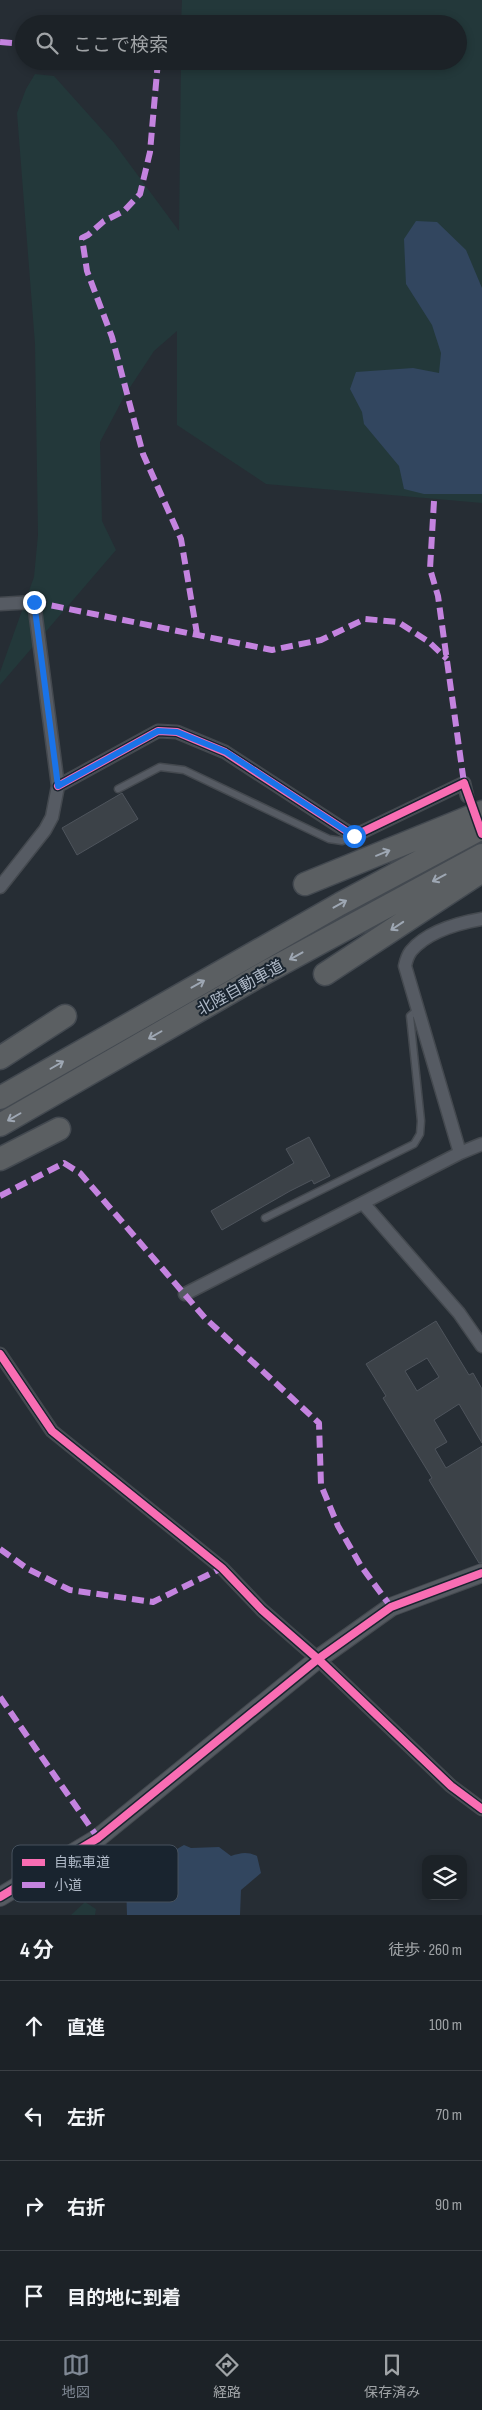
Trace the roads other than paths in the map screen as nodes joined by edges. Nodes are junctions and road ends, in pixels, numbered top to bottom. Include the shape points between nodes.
1 (0, 604) edge
2 (58, 786) junction
3 (118, 789) dead end
4 (475, 804) edge
5 (482, 828) edge
6 (354, 836) junction
7 (482, 855) edge
8 (482, 871) edge
9 (305, 884) dead end
10 (0, 887) edge
11 (482, 919) edge
12 (325, 974) dead end
13 (417, 1010) junction
14 (64, 1016) dead end
15 (0, 1058) edge
16 (0, 1098) edge
17 (0, 1125) edge
18 (59, 1129) dead end
19 (482, 1144) edge
20 (460, 1153) junction
21 (0, 1159) edge
22 (363, 1203) junction
23 (265, 1218) dead end
24 (185, 1294) dead end
25 (482, 1346) edge
26 (0, 1354) edge
27 (482, 1573) edge
28 (318, 1659) junction
29 (482, 1809) edge
30 (87, 1845) edge
31 (12, 1890) edge
32 (0, 1897) edge

1 - 2 street via 34,602
2 - 6 street via 158,731 177,732 226,752
2 - 10 street via 52,817 45,830
3 - 6 lane via 160,767 184,770 329,839 342,841
4 - 6 street via 464,783
9 -> 4 highway
16 -> 5 highway, 北陸自動車道 via 340,904
7 -> 17 highway, 北陸自動車道 via 249,982
8 -> 12 highway
11 - 13 street via 460,923 424,940 410,952 405,966
13 - 20 street
13 - 23 lane via 410,1016 421,1121 420,1134 414,1144
14 - 15 highway
18 - 21 highway
19 - 20 street
20 - 22 street
22 - 24 street
22 - 25 street via 459,1313
26 - 28 street via 52,1430 222,1568 262,1610
27 - 28 street via 391,1607
28 - 29 street via 451,1786
28 - 30 street
31 - 32 street

